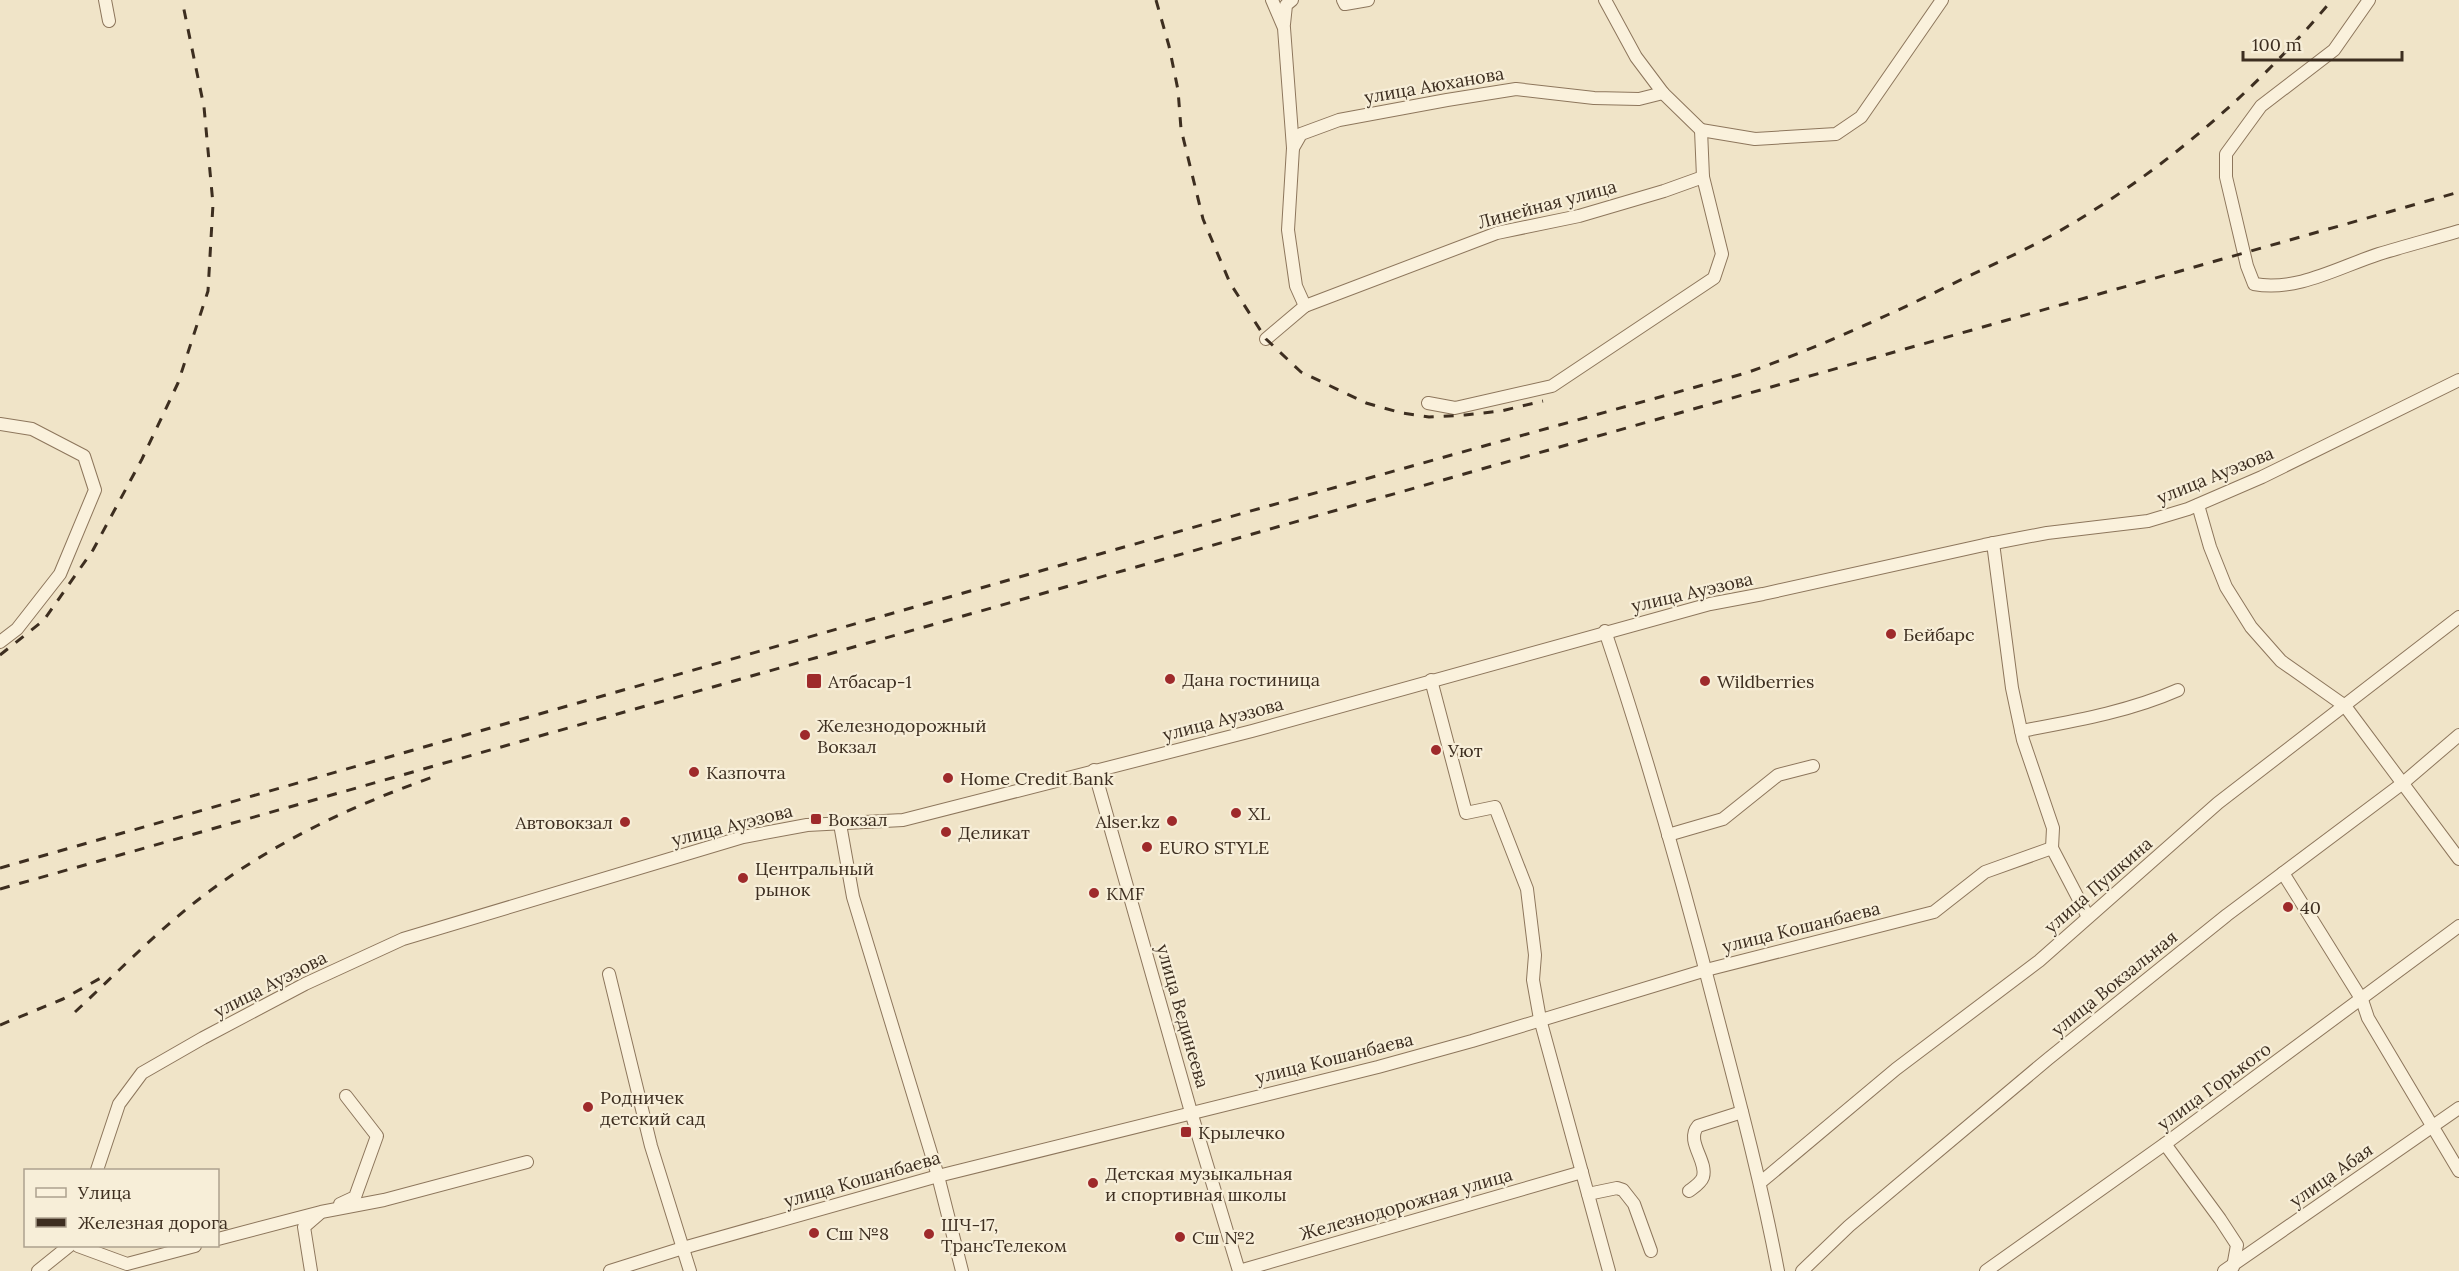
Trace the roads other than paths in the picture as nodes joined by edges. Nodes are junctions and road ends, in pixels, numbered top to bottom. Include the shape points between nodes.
1 (105, 0) edge
2 (1272, 0) edge
3 (1292, 0) edge
4 (1343, 0) edge
5 (1368, 0) edge
6 (1605, 0) edge
7 (1942, 0) edge
8 (2369, 0) edge
9 (109, 21) dead end
10 (1284, 28) junction
11 (1663, 93) junction
12 (1701, 130) junction
13 (1293, 148) junction
14 (1703, 177) junction
15 (2459, 231) edge
16 (1305, 306) junction
17 (1266, 339) dead end
18 (2459, 380) edge
19 (1428, 403) dead end
20 (0, 424) edge
21 (2198, 505) junction
22 (1993, 543) junction
23 (2459, 617) edge
24 (1605, 631) junction
25 (0, 642) edge
26 (1431, 680) junction
27 (2178, 690) dead end
28 (2345, 706) junction
29 (2021, 731) junction
30 (2459, 735) edge
31 (1813, 766) dead end
32 (1094, 770) junction
33 (2403, 783) junction
34 (840, 824) junction
35 (1668, 835) junction
36 (2052, 848) junction
37 (2459, 859) edge
38 (2283, 873) junction
39 (2088, 917) junction
40 (2459, 926) edge
41 (1706, 970) junction
42 (609, 974) dead end
43 (2362, 1000) junction
44 (1540, 1019) junction
45 (346, 1096) dead end
46 (2459, 1108) edge
47 (1191, 1112) junction
48 (1742, 1112) junction
49 (2431, 1128) junction
50 (2165, 1144) junction
51 (527, 1162) dead end
52 (98, 1169) edge
53 (2459, 1171) edge
54 (1582, 1172) junction
55 (938, 1176) junction
56 (1761, 1182) junction
57 (1689, 1191) dead end
58 (1588, 1194) junction
59 (321, 1212) junction
60 (219, 1239) edge
61 (67, 1247) edge
62 (83, 1247) edge
63 (188, 1247) edge
64 (683, 1248) junction
65 (1651, 1251) dead end
66 (2230, 1269) edge
67 (38, 1271) edge
68 (311, 1271) edge
69 (610, 1271) edge
70 (690, 1271) edge
71 (962, 1271) edge
72 (1239, 1271) edge
73 (1610, 1271) edge
74 (1778, 1271) edge
75 (1802, 1271) edge
76 (1986, 1271) edge

1 - 9 street
2 - 10 street
3 - 10 street via 1286,5
4 - 5 street via 1346,4
6 - 11 street via 1636,57
7 - 12 street via 1861,117 1836,134 1755,139
8 - 15 street via 2334,50 2261,106 2226,154 2226,177 2254,284 2293,284
10 - 13 street
11 - 12 street
11 - 13 street, улица Аюханова via 1639,99 1594,98 1516,89 1447,99 1339,120 1301,134
12 - 14 street
13 - 16 street via 1288,230 1296,286
14 - 16 street, Линейная улица via 1579,216 1497,233
14 - 19 street via 1722,254 1714,278 1552,387 1455,408
16 - 17 street, Линейная улица
18 - 21 street, улица Ауэзова
20 - 25 street via 32,429 84,456 94,490 60,574 17,629
21 - 22 street, улица Ауэзова via 2148,521
21 - 28 street via 2226,587 2251,627 2281,661
22 - 24 street, улица Ауэзова via 1710,604
22 - 29 street
23 - 28 street, улица Пушкина
24 - 26 street, улица Ауэзова
24 - 35 street
26 - 32 street, улица Ауэзова
26 - 44 street via 1466,813 1495,807 1527,889 1535,955 1533,980
27 - 29 street via 2090,718
28 - 33 street
28 - 39 street, улица Пушкина via 2218,803
29 - 36 street via 2053,828
30 - 33 street, улица Вокзальная
31 - 35 street via 1778,775 1723,819
32 - 34 street, улица Ауэзова via 903,820
32 - 47 street, улица Вединеева
33 - 37 street
33 - 38 street, улица Вокзальная
34 - 52 street, улица Ауэзова via 807,825 743,837 403,939 305,984 142,1073 119,1104
34 - 55 street via 853,897
35 - 41 street
36 - 39 street
36 - 41 street, улица Кошанбаева via 1985,872 1934,912
38 - 43 street
38 - 75 street, улица Вокзальная via 2048,1059 1849,1226
39 - 56 street, улица Пушкина via 2039,961 1896,1070
40 - 43 street, улица Горького
41 - 44 street, улица Кошанбаева
41 - 48 street
42 - 64 street via 651,1146
43 - 49 street via 2368,1018
43 - 50 street, улица Горького
44 - 47 street, улица Кошанбаева via 1378,1067
44 - 54 street
45 - 59 street via 377,1136 354,1197
46 - 49 street, улица Абая
47 - 55 street, улица Кошанбаева
47 - 72 street, улица Вединеева
48 - 56 street
48 - 57 street via 1695,1129 1694,1141 1703,1175
49 - 53 street
49 - 66 street, улица Абая
50 - 66 street via 2236,1245
50 - 76 street, улица Горького
51 - 59 street via 384,1200
54 - 58 street
54 - 72 street, Железнодорожная улица
55 - 64 street, улица Кошанбаева
55 - 71 street
56 - 74 street
58 - 65 street via 1623,1190 1634,1204
58 - 73 street
59 - 60 street
59 - 68 street via 304,1227
61 - 67 street
62 - 63 street via 127,1264
64 - 69 street, улица Кошанбаева
64 - 70 street

